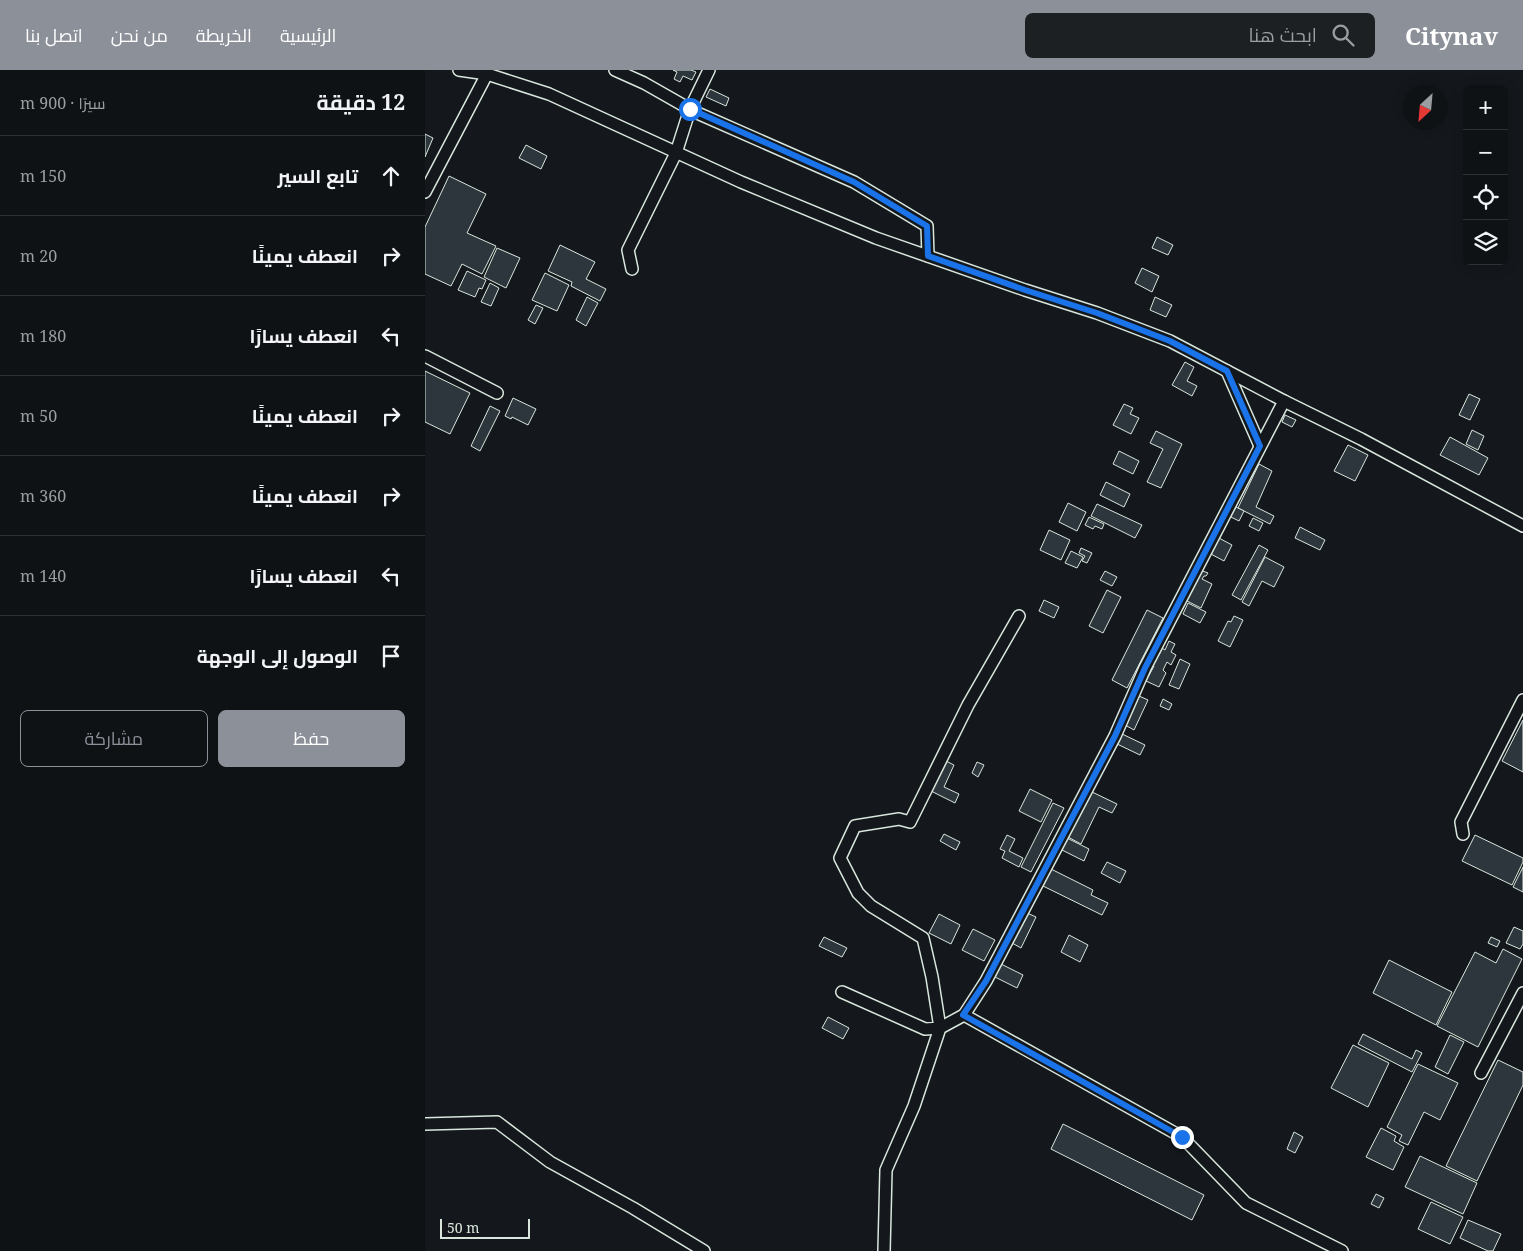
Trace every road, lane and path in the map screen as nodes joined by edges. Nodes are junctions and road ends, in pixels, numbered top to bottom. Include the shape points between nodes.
1 (459, 70) edge
2 (615, 70) edge
3 (709, 70) edge
4 (487, 72) edge
5 (690, 109) junction
6 (676, 153) junction
7 (425, 192) edge
8 (928, 256) junction
9 (632, 270) dead end
10 (425, 356) edge
11 (1227, 371) junction
12 (497, 393) dead end
13 (1284, 401) junction
14 (1260, 446) junction
15 (1523, 526) edge
16 (1019, 616) dead end
17 (1523, 700) edge
18 (1463, 834) dead end
19 (842, 992) dead end
20 (1523, 993) edge
21 (963, 1015) junction
22 (940, 1028) junction
23 (1481, 1073) dead end
24 (425, 1114) edge
25 (425, 1124) edge
26 (437, 1124) junction
27 (704, 1251) edge
28 (884, 1251) edge
29 (1342, 1251) edge

1 - 4 street
2 - 5 street
3 - 5 street
4 - 6 street via 549,94
4 - 7 street
5 - 6 street
5 - 8 street via 854,182 927,226
6 - 8 street via 875,238
6 - 9 street via 628,250
8 - 11 street via 1152,334
10 - 12 street
11 - 13 street
11 - 14 street
13 - 14 street
13 - 15 street
14 - 21 street via 1145,668 1115,736 986,981
16 - 22 street via 968,705 910,822 899,819 855,826 840,858 858,893 871,906 923,938
17 - 18 street via 1461,822
19 - 22 street via 925,1029
20 - 23 street
21 - 22 street
21 - 29 street via 1182,1137 1246,1204
22 - 28 street via 914,1106 886,1170
24 - 26 street
25 - 26 street
26 - 27 street via 497,1122 550,1162

